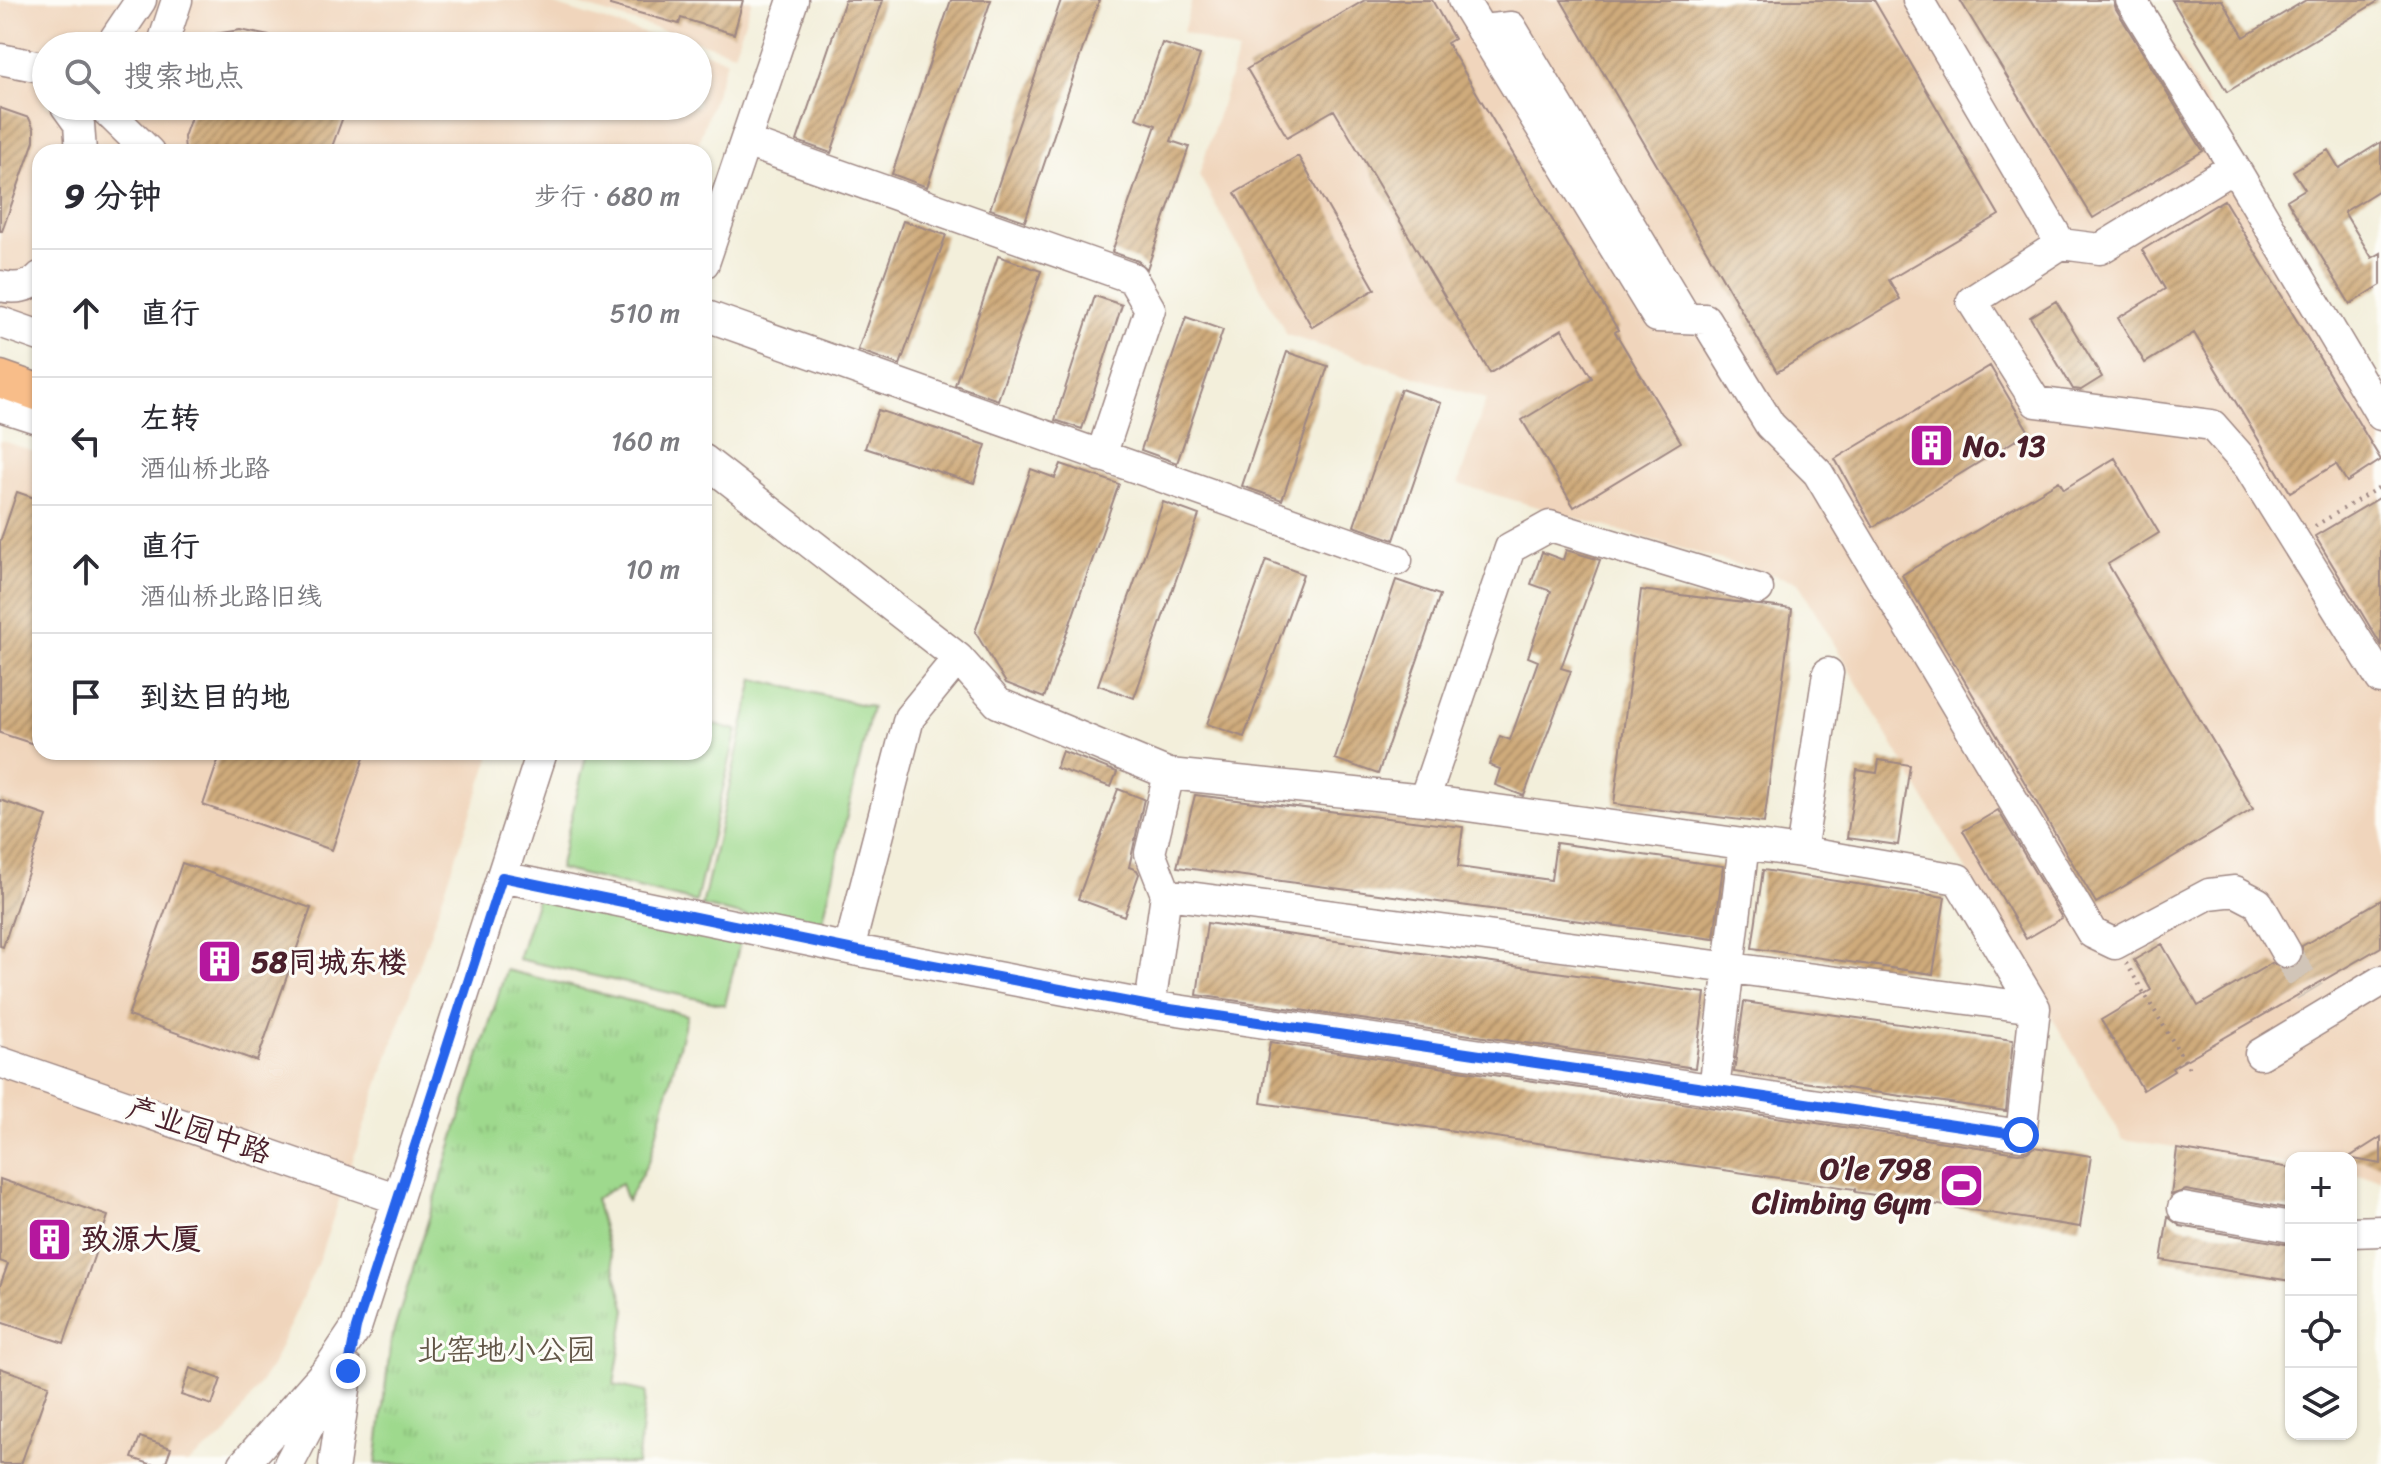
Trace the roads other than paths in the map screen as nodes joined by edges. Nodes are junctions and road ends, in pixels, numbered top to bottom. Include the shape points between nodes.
1 (141, 0) edge
2 (177, 0) edge
3 (793, 0) edge
4 (1463, 0) edge
5 (1918, 0) edge
6 (2131, 0) edge
7 (119, 32) edge
8 (167, 32) edge
9 (0, 59) edge
10 (32, 65) edge
11 (76, 120) edge
12 (118, 120) edge
13 (137, 136) edge
14 (746, 142) junction
15 (80, 144) edge
16 (2234, 167) junction
17 (712, 240) edge
18 (2061, 244) junction
19 (32, 284) edge
20 (0, 286) edge
21 (712, 318) edge
22 (0, 322) edge
23 (32, 333) edge
24 (0, 352) edge
25 (32, 363) edge
26 (0, 379) edge
27 (32, 390) edge
28 (0, 406) edge
29 (2381, 415) edge
30 (32, 416) edge
31 (1101, 456) junction
32 (712, 466) edge
33 (1397, 560) dead end
34 (1758, 589) dead end
35 (958, 658) junction
36 (1828, 673) dead end
37 (2381, 679) edge
38 (539, 760) edge
39 (1169, 774) junction
40 (1424, 800) junction
41 (1744, 844) junction
42 (1801, 852) junction
43 (502, 877) junction
44 (1166, 894) junction
45 (849, 949) junction
46 (2286, 952) tunnel mouth
47 (1727, 967) junction
48 (2381, 981) edge
49 (1150, 1006) junction
50 (2035, 1008) junction
51 (2260, 1054) dead end
52 (0, 1062) edge
53 (1714, 1089) junction
54 (398, 1199) junction
55 (2183, 1208) dead end
56 (2285, 1226) edge
57 (2381, 1231) edge
58 (2357, 1232) edge
59 (356, 1328) junction
60 (290, 1463) edge
61 (244, 1464) edge
62 (334, 1464) edge

1 - 7 street
2 - 8 street
3 - 14 street
4 - 46 street via 1657,317 1705,319 1770,425 1818,473 2092,933 2115,944 2209,894 2235,891 2258,903
5 - 18 street
6 - 16 street
9 - 10 street
11 - 15 street
12 - 13 street
14 - 17 street
14 - 31 street via 1132,278 1150,309
16 - 18 street via 2100,249
16 - 29 street
18 - 37 street via 1972,301 2036,402 2212,425 2249,467
19 - 20 street
21 - 31 street
22 - 23 street
24 - 25 main road
26 - 27 main road
28 - 30 street
31 - 33 street
32 - 35 street
34 - 40 street via 1550,526 1510,548
35 - 39 street via 998,703
35 - 45 street via 909,718
36 - 42 street
38 - 43 street
39 - 40 street
39 - 44 street via 1150,853
40 - 41 street
41 - 42 street
41 - 47 street
42 - 50 street via 1958,879
43 - 45 street
43 - 54 street
44 - 47 street
44 - 49 street
45 - 49 street
47 - 50 street
47 - 53 street
48 - 51 street via 2317,1003
49 - 53 street
50 - 53 street via 2021,1135
52 - 54 street, 产业园中路
54 - 59 street
55 - 56 street
57 - 58 street
59 - 60 street
59 - 61 street via 329,1368
59 - 62 street

